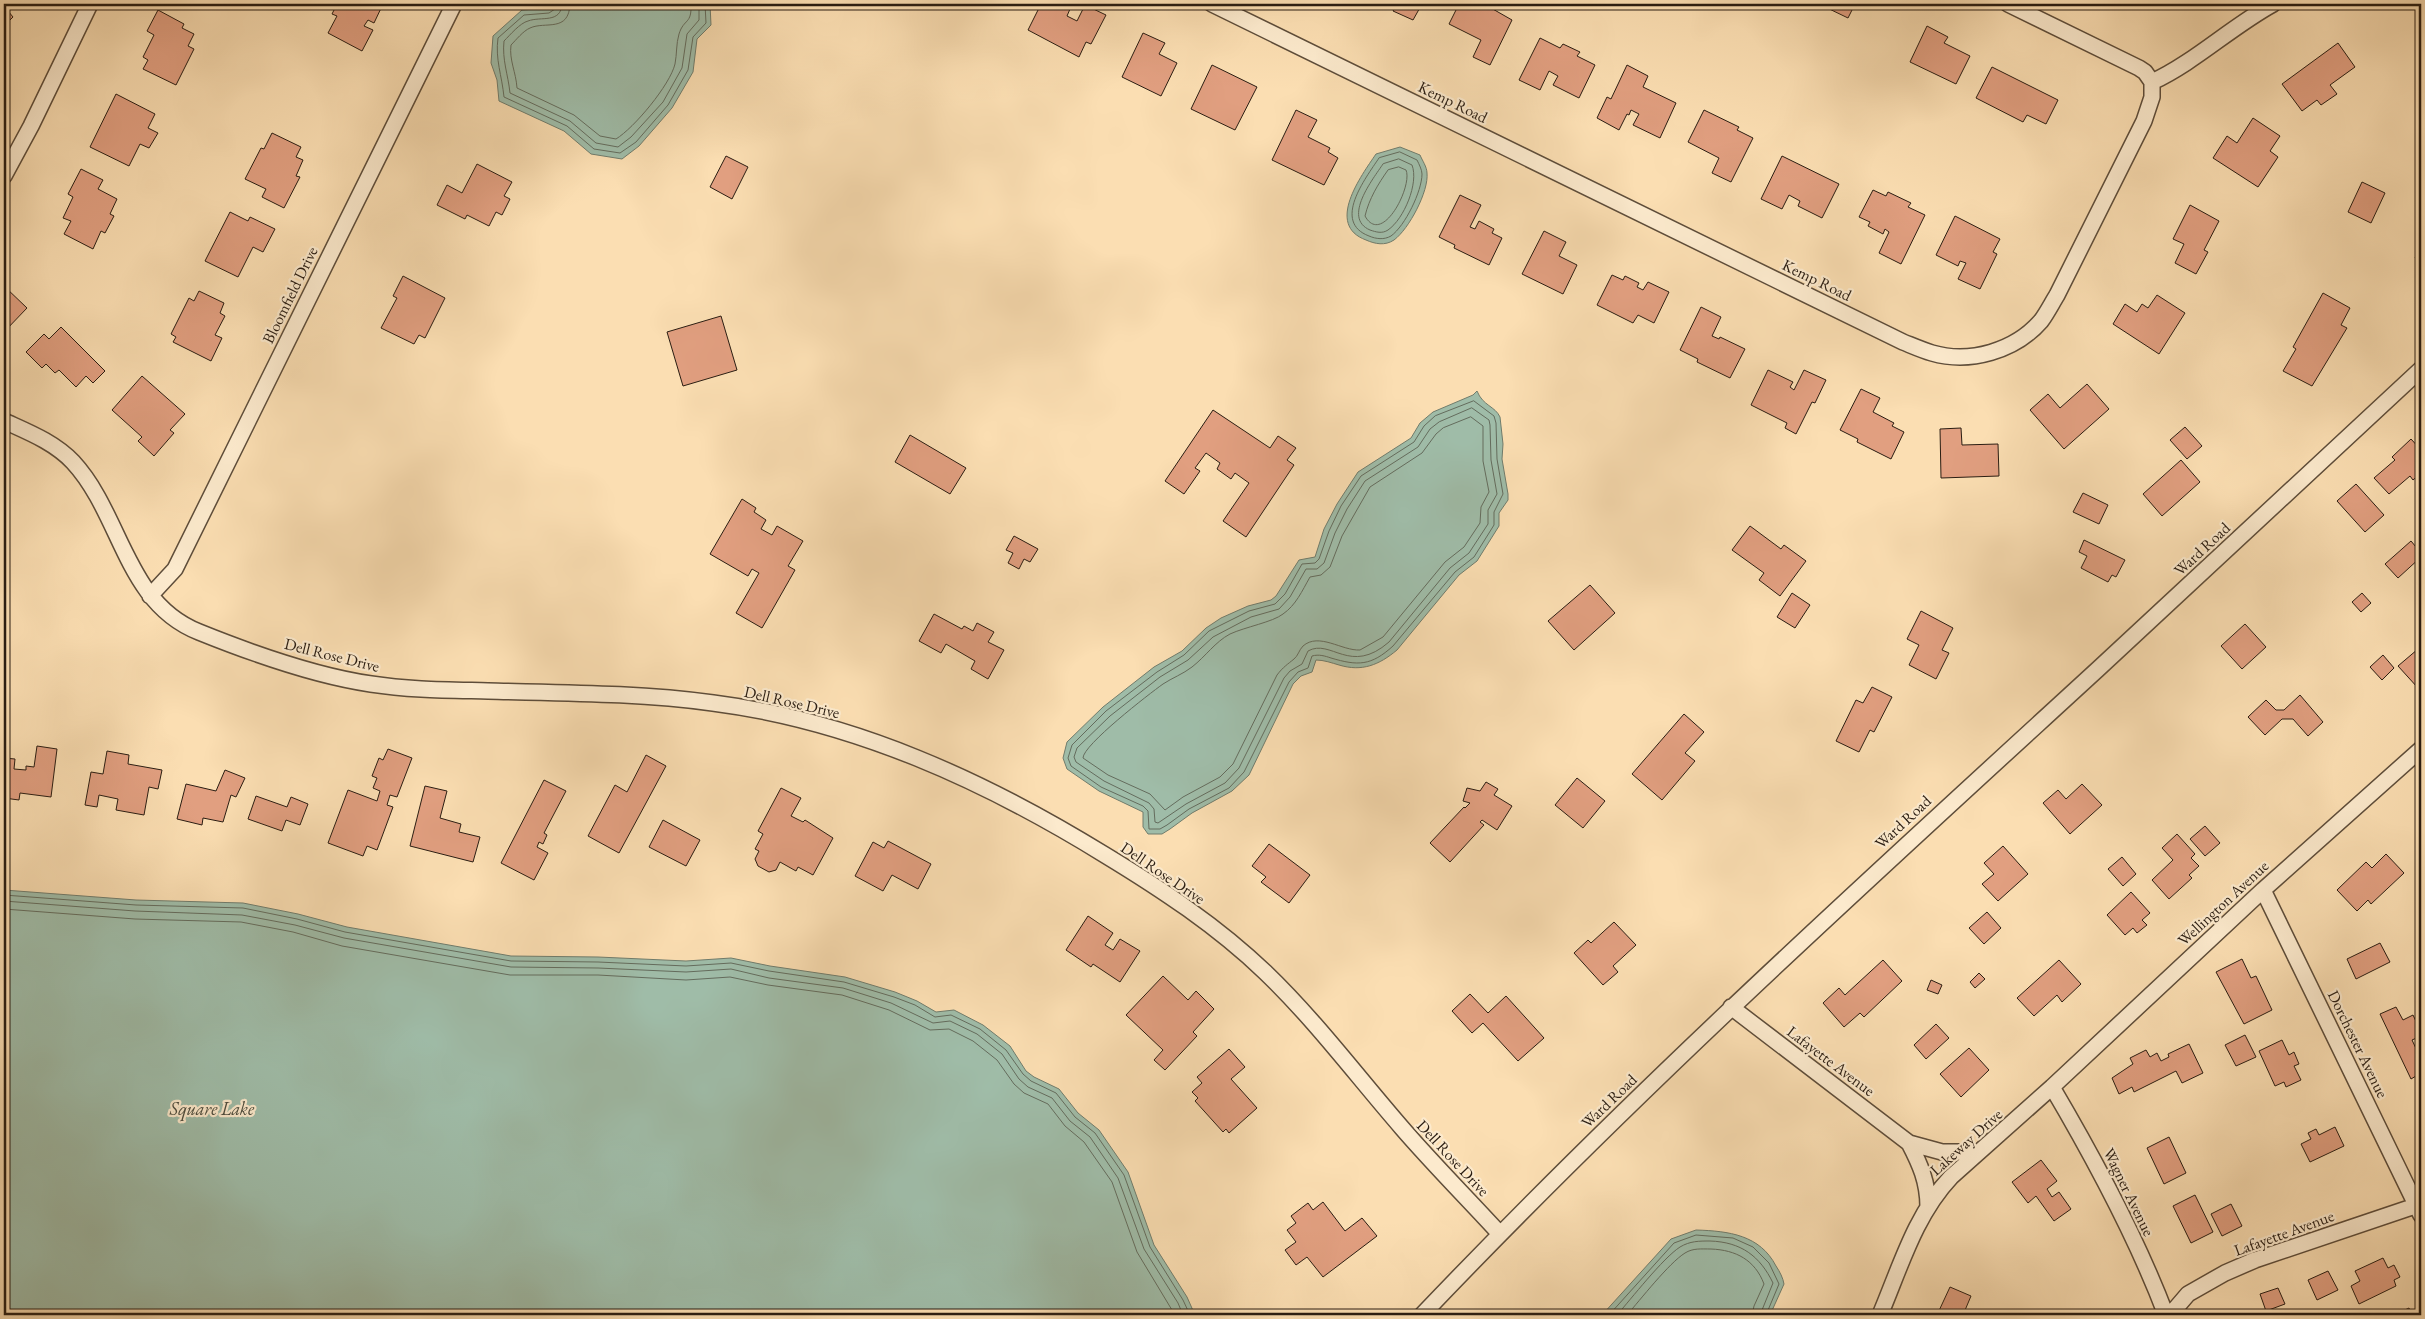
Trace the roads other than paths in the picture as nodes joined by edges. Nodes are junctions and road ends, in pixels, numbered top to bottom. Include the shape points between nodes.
1 (90, 4) edge
2 (454, 4) edge
3 (1212, 4) edge
4 (2008, 4) edge
5 (2273, 4) edge
6 (2152, 82) junction
7 (4, 176) edge
8 (2421, 369) edge
9 (4, 421) edge
10 (150, 596) junction
11 (2421, 749) edge
12 (2263, 890) junction
13 (1732, 1007) junction
14 (2052, 1087) junction
15 (1909, 1143) junction
16 (1978, 1152) junction
17 (1928, 1207) junction
18 (2420, 1208) edge
19 (1500, 1234) junction
20 (1422, 1315) edge
21 (1880, 1315) edge
22 (2166, 1315) edge
23 (2170, 1315) edge

1 - 7 street
2 - 10 street, Bloomfield Drive via 175,569
3 - 6 street, Kemp Road via 1903,342 1954,357 1978,356 2002,348 2041,321 2058,295 2144,122 2152,97
4 - 6 street via 2139,68
5 - 6 street via 2246,19 2173,72
8 - 13 street, Ward Road
9 - 10 street, Dell Rose Drive via 42,439 72,462 96,495 133,570
10 - 19 street, Dell Rose Drive via 172,618 201,633 338,678 413,689 660,697 719,703 840,731 925,760 974,781 1129,869 1236,946 1330,1041 1402,1128
11 - 12 street, Wellington Avenue
12 - 14 street, Wellington Avenue
12 - 18 street, Dorchester Avenue
13 - 15 street, Lafayette Avenue
13 - 19 street, Ward Road
14 - 16 street, Lakeway Drive
14 - 22 street, Wagner Avenue via 2089,1151 2153,1280
15 - 16 street, Lafayette Avenue via 1942,1152
15 - 17 street, Lafayette Avenue via 1928,1188
16 - 17 street, Lakeway Drive via 1938,1190
17 - 21 street, Lakeway Drive
18 - 23 street, Lafayette Avenue via 2255,1260 2203,1284 2188,1294
19 - 20 street, Ward Road

